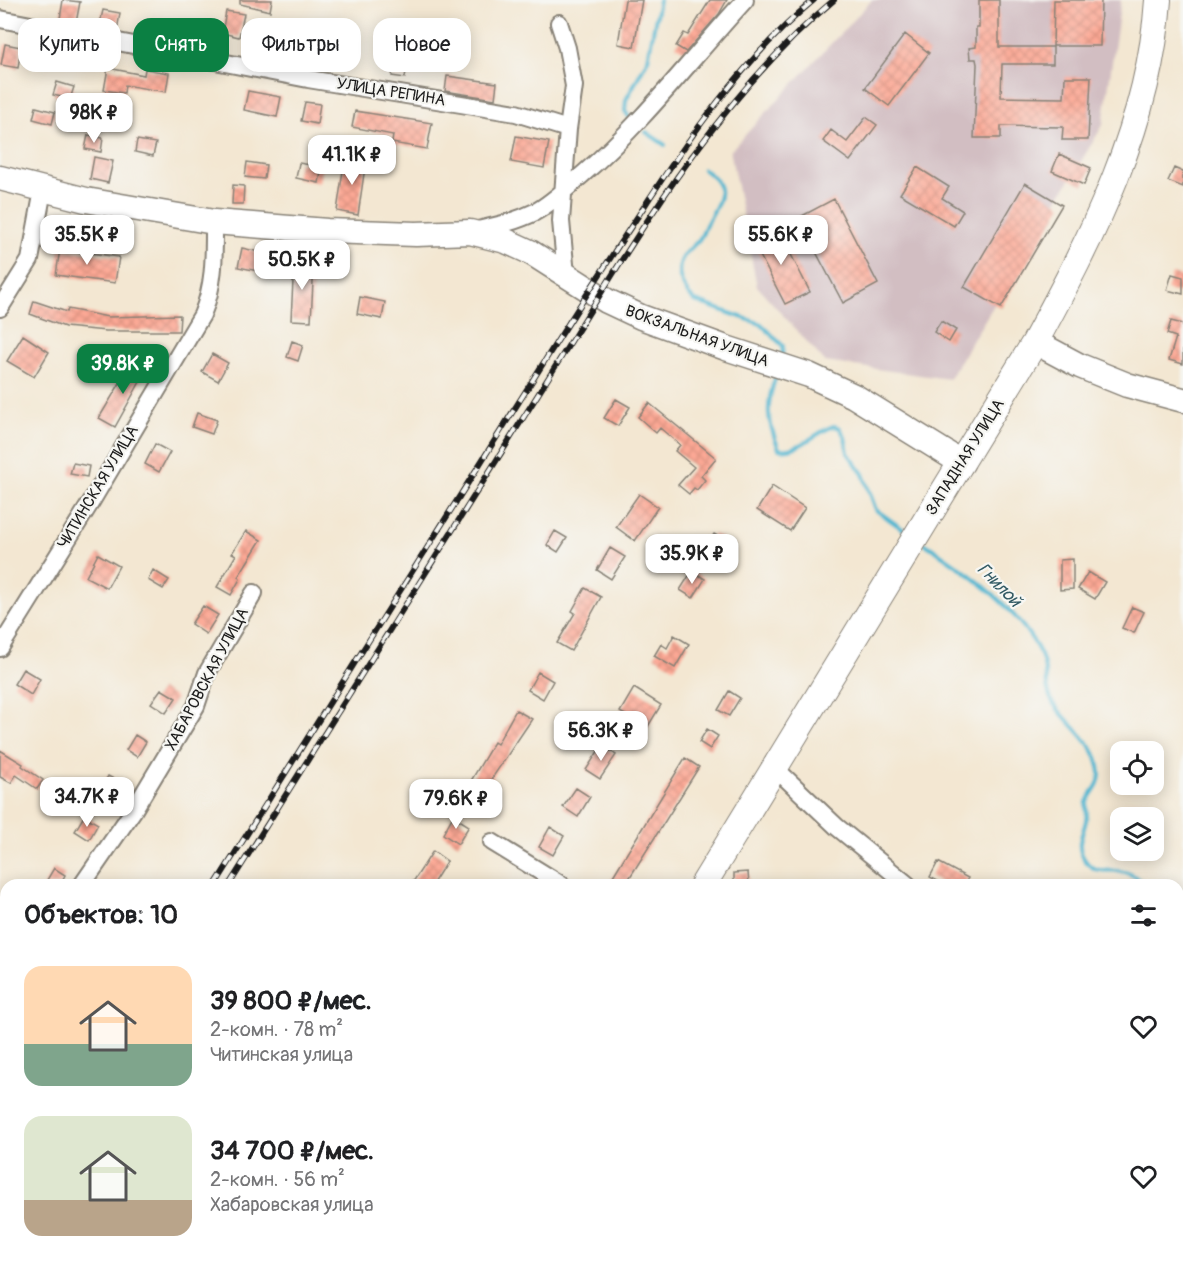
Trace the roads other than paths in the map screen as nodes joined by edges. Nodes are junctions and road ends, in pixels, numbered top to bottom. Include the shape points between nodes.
1 (745, 0) edge
2 (1158, 0) edge
3 (0, 19) edge
4 (560, 23) dead end
5 (568, 129) junction
6 (0, 178) edge
7 (43, 190) junction
8 (563, 191) junction
9 (214, 222) junction
10 (470, 232) junction
11 (566, 275) junction
12 (0, 308) edge
13 (1041, 332) junction
14 (1183, 400) edge
15 (962, 463) junction
16 (254, 594) dead end
17 (0, 648) edge
18 (775, 768) junction
19 (492, 842) dead end
20 (86, 879) edge
21 (552, 879) edge
22 (707, 879) edge
23 (901, 879) edge

1 - 8 street via 631,130
2 - 13 main road, ЗАПАДНАЯ УЛИЦА via 1148,72 1117,176
3 - 5 street, УЛИЦА РЕПИНА via 308,79 516,113
4 - 5 street via 574,86
5 - 8 street
6 - 7 main road, ВОКЗАЛЬНАЯ УЛИЦА
7 - 9 main road, ВОКЗАЛЬНАЯ УЛИЦА
7 - 12 street via 30,260
8 - 10 street via 538,210 511,222
8 - 11 street via 561,221
9 - 10 main road, ВОКЗАЛЬНАЯ УЛИЦА via 327,231
9 - 17 street, ЧИТИНСКАЯ УЛИЦА via 214,272 202,315
10 - 11 main road, ВОКЗАЛЬНАЯ УЛИЦА via 506,241
11 - 15 main road, ВОКЗАЛЬНАЯ УЛИЦА via 641,317 809,375 854,396
13 - 14 main road via 1080,366 1126,385
13 - 15 main road, ЗАПАДНАЯ УЛИЦА
15 - 18 main road, ЗАПАДНАЯ УЛИЦА
16 - 20 street, ХАБАРОВСКАЯ УЛИЦА via 207,673 196,706 133,811
18 - 22 main road, ЗАПАДНАЯ УЛИЦА
18 - 23 street
19 - 21 street

